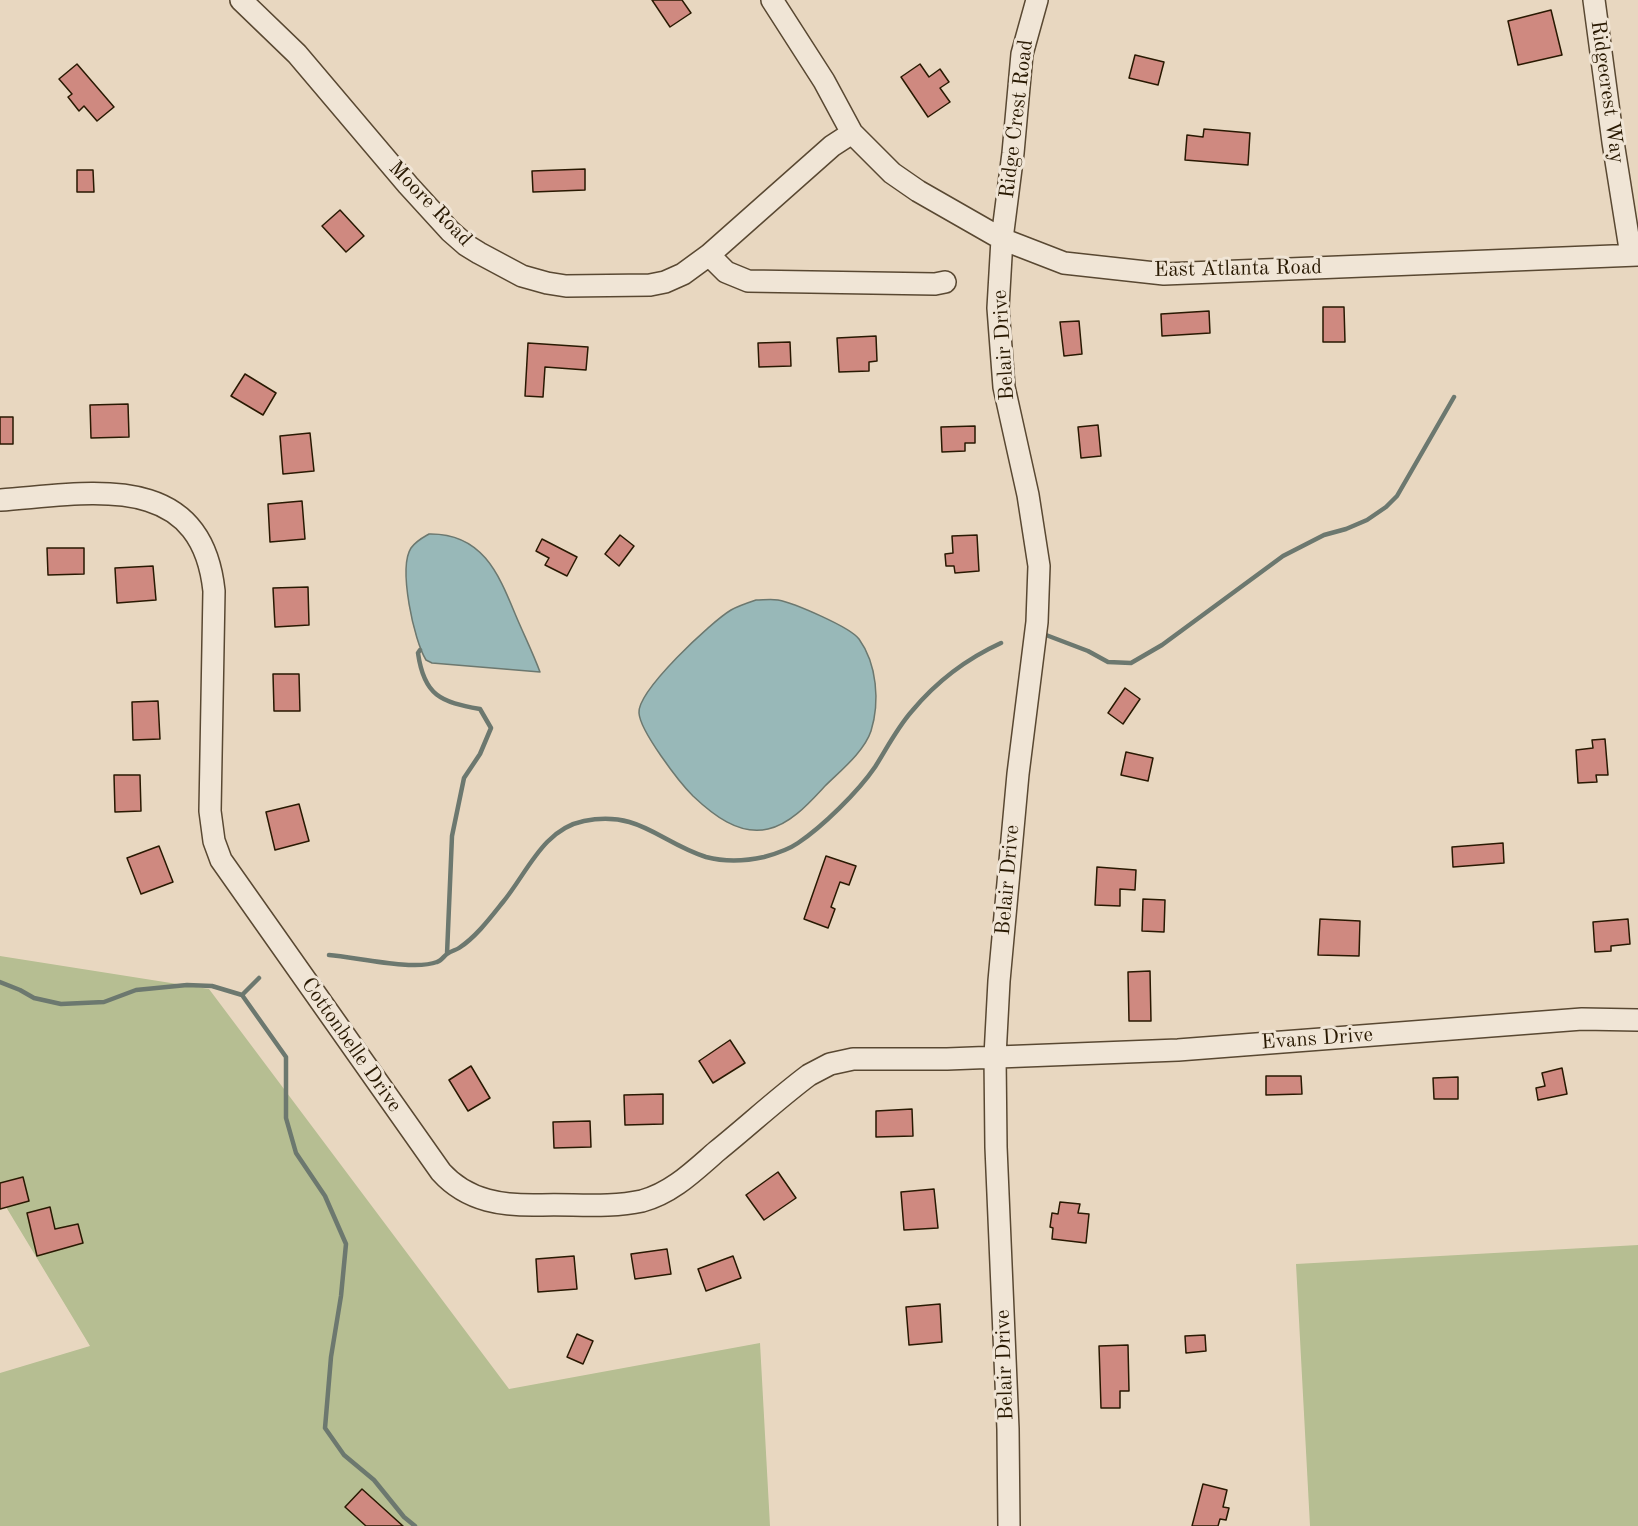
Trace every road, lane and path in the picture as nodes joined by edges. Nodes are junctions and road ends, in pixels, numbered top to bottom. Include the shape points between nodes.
1 (241, 0) edge
2 (772, 0) edge
3 (1037, 0) edge
4 (1594, 0) edge
5 (852, 133) junction
6 (1002, 239) junction
7 (709, 255) junction
8 (1635, 255) edge
9 (945, 282) dead end
10 (0, 500) edge
11 (1638, 1020) edge
12 (995, 1056) junction
13 (1009, 1526) edge

1 - 7 street, Moore Road via 297,54 432,213 466,245 488,258 522,276 547,283 622,286 665,282
2 - 5 street, East Atlanta Road
3 - 6 street, Ridge Crest Road via 1022,54
4 - 8 street, Ridgecrest Way via 1612,142
5 - 6 street, East Atlanta Road via 892,173
5 - 7 street, Moore Road via 832,146
6 - 8 street, East Atlanta Road via 1064,263 1164,274
6 - 12 street, Belair Drive via 998,308 1004,387 1028,495 1038,566 1037,622 1018,774
7 - 9 street via 726,272 748,281
10 - 12 street, Cottonbelle Drive via 110,493 136,496 174,512 199,541 210,564 214,591 210,811 221,860 441,1172 464,1191 505,1205 642,1201 680,1182 804,1078 830,1064 854,1059
11 - 12 street, Evans Drive via 1582,1019 1178,1050
12 - 13 street, Belair Drive

